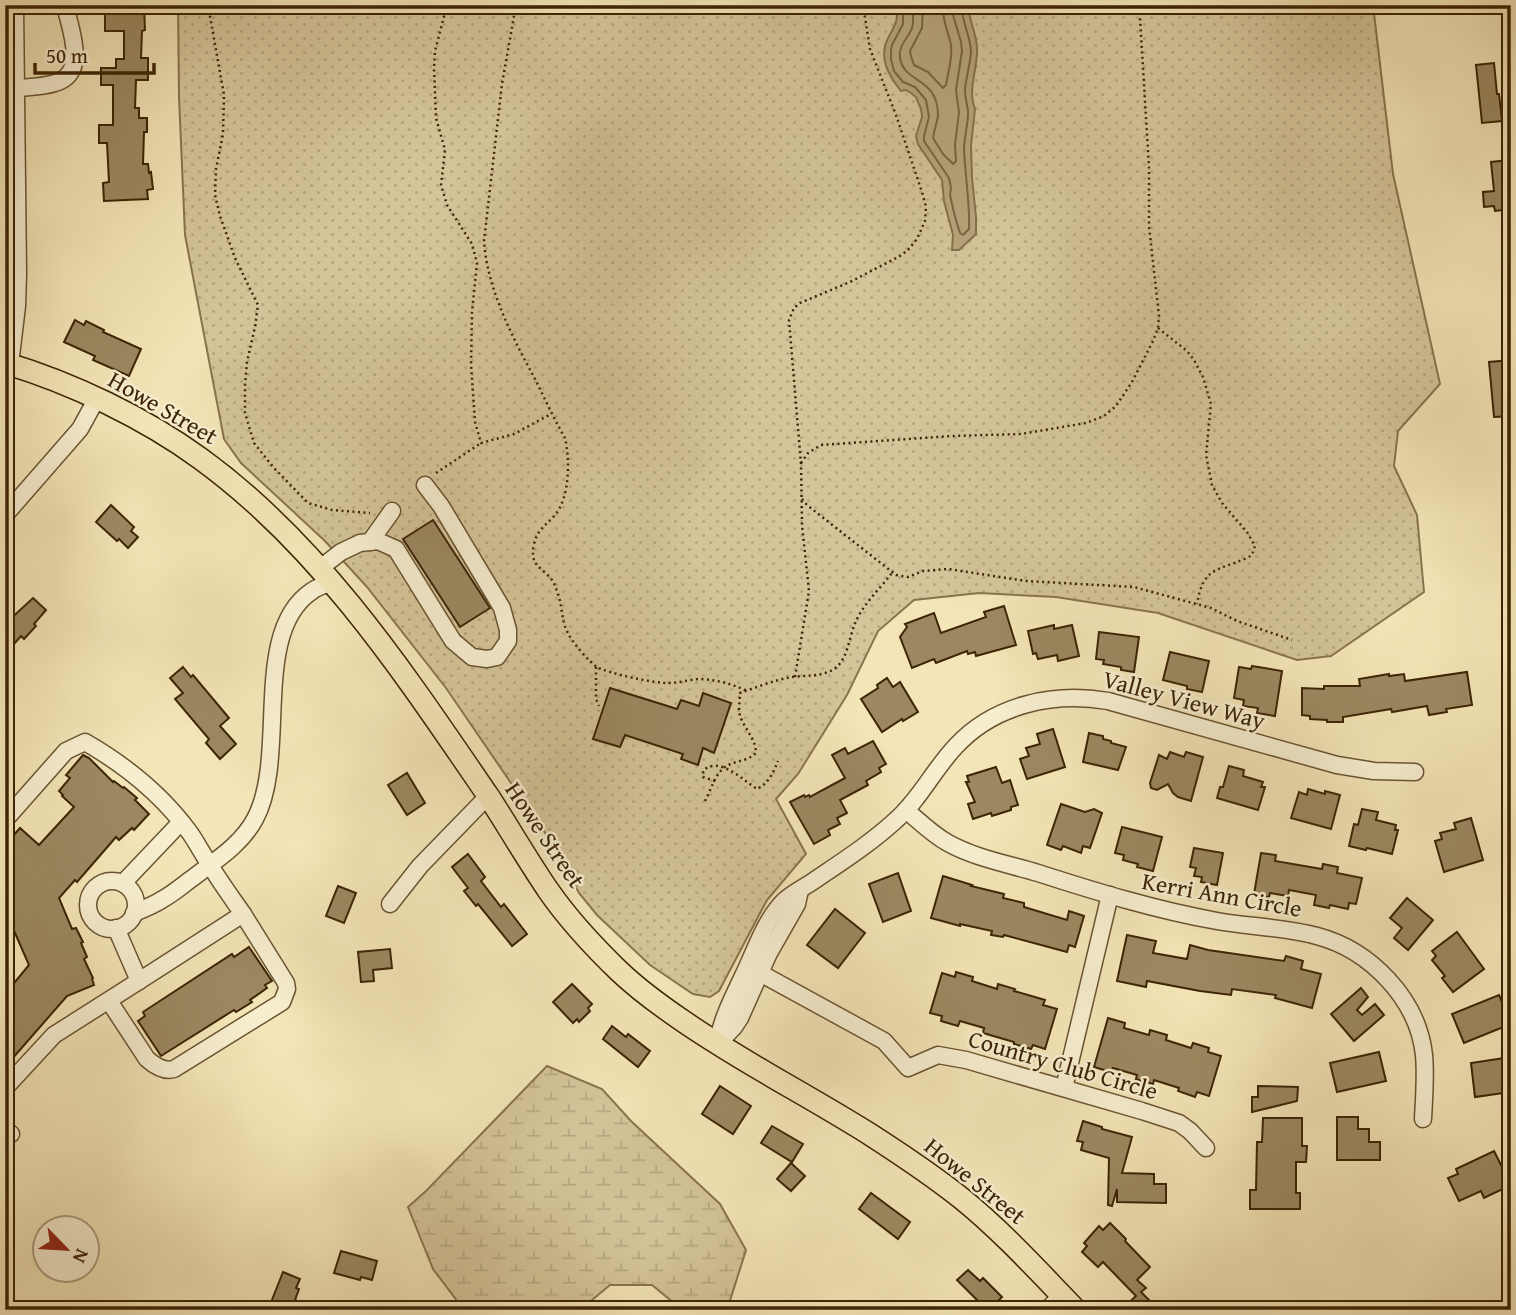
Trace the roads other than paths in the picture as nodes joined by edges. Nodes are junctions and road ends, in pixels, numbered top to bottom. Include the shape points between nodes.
1 (15, 5) edge
2 (65, 5) edge
3 (16, 88) junction
4 (8, 363) edge
5 (97, 398) junction
6 (425, 485) dead end
7 (385, 512) road end
8 (5, 515) edge
9 (370, 542) junction
10 (325, 575) junction
11 (1415, 772) dead end
12 (488, 796) junction
13 (906, 810) junction
14 (5, 820) edge
15 (181, 822) junction
16 (210, 865) junction
17 (123, 883) junction
18 (1110, 895) junction
19 (390, 904) dead end
20 (134, 913) junction
21 (243, 914) junction
22 (108, 927) junction
23 (753, 977) junction
24 (139, 981) junction
25 (109, 1001) junction
26 (717, 1044) junction
27 (5, 1088) edge
28 (1064, 1088) junction
29 (1423, 1119) dead end
30 (1206, 1148) dead end
31 (1061, 1305) edge

1 - 3 street
2 - 3 street via 75,48 72,70 57,83
3 - 4 street via 18,274
4 - 5 main road, Howe Street
5 - 8 street via 80,429
5 - 10 main road, Howe Street via 158,431 217,471 279,525
6 - 9 street via 502,608 508,641 497,657 472,657 453,641 396,549
7 - 9 street
9 - 10 street via 341,552
10 - 12 main road, Howe Street via 391,657
10 - 16 street via 296,607 279,642 272,756 263,800 255,820 235,846
11 - 13 street, Valley View Way via 1337,765 1108,701 1054,699 1014,709 978,728 957,745
12 - 19 street
12 - 26 main road, Howe Street via 550,892 602,954 644,993
13 - 18 street, Kerri Ann Circle via 960,849
13 - 23 street, Valley View Way via 861,848 786,899 760,939
14 - 15 street via 66,751 85,742 122,765
15 - 16 street
15 - 17 street
16 - 20 street via 163,900
16 - 21 street
17 - 20 street via 133,893
17 - 22 street via 101,883 90,894 90,916
18 - 28 street
18 - 29 street, Kerri Ann Circle via 1219,922 1319,936 1365,959 1393,986 1418,1030 1424,1055
20 - 22 street via 127,923
21 - 24 street
21 - 25 street via 286,983 282,1003 169,1070 147,1059
22 - 24 street
23 - 26 street, Valley View Way via 725,1015
23 - 28 street, Country Club Circle via 884,1041 908,1068 938,1055
24 - 25 street
25 - 27 street via 54,1035
26 - 31 main road, Howe Street via 870,1135 963,1199
28 - 30 street, Country Club Circle via 1179,1123

